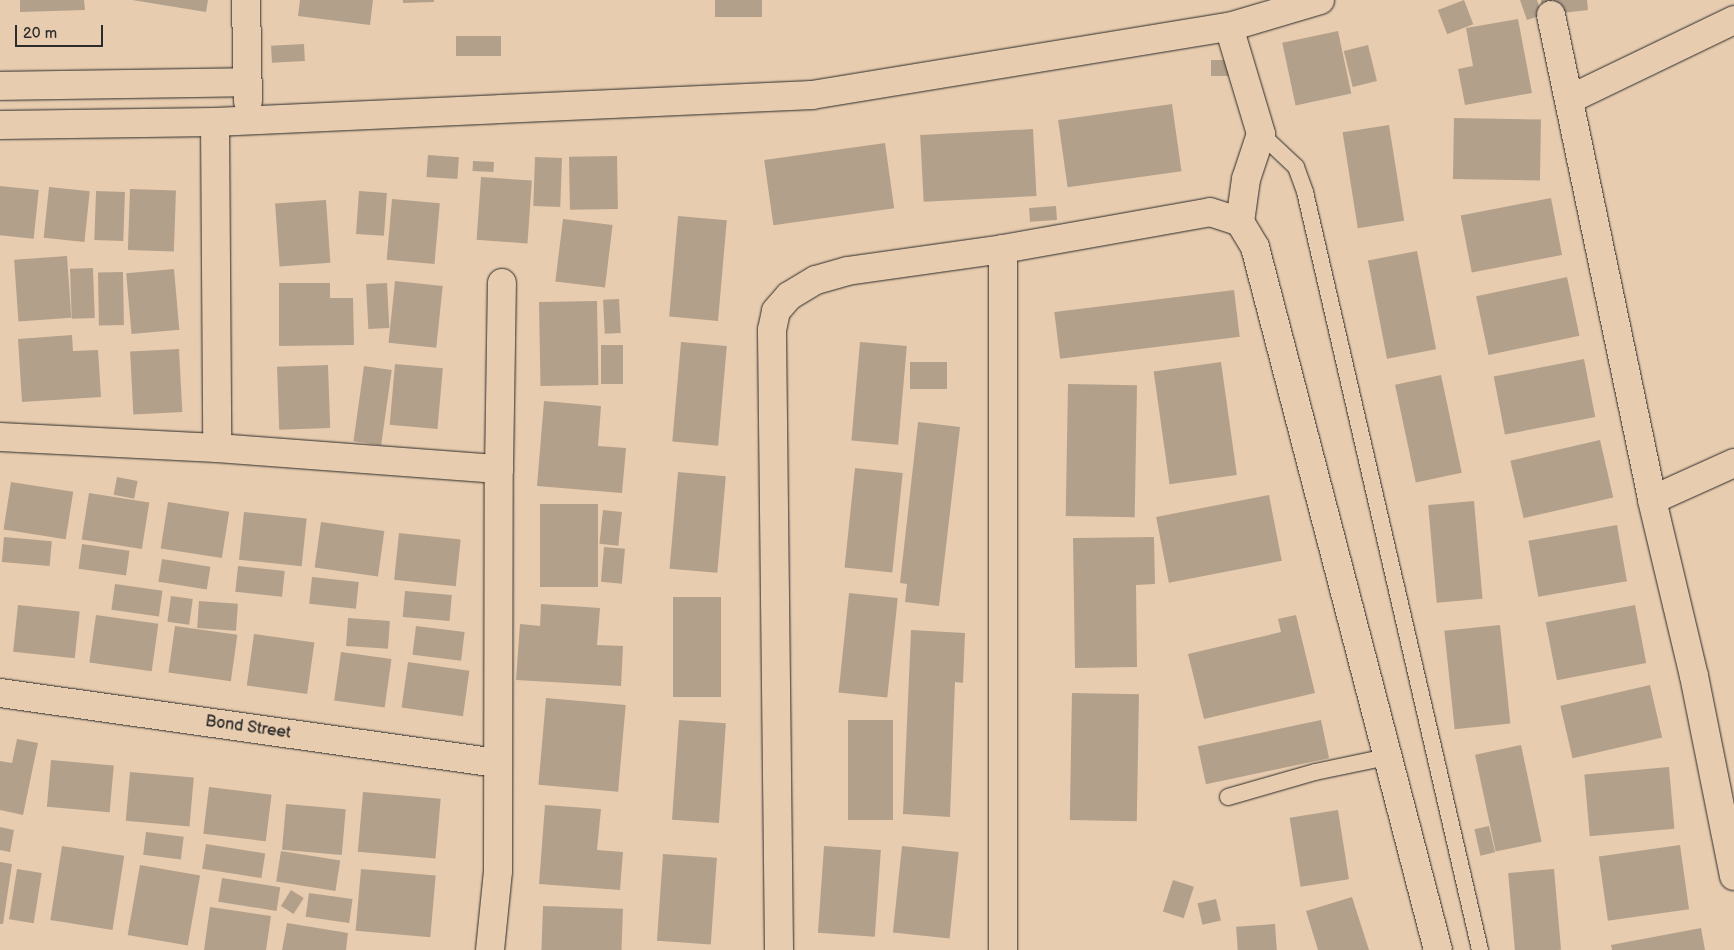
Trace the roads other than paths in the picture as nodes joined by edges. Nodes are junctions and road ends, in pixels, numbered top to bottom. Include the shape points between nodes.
1 (246, 0) edge
2 (1320, 0) edge
3 (1551, 15) dead end
4 (1734, 20) edge
5 (1229, 27) junction
6 (246, 71) junction
7 (0, 86) edge
8 (1570, 99) junction
9 (249, 120) junction
10 (215, 122) junction
11 (0, 125) edge
12 (1261, 134) junction
13 (1240, 222) junction
14 (1003, 249) junction
15 (502, 283) dead end
16 (0, 437) edge
17 (217, 448) junction
18 (1734, 464) edge
19 (499, 469) junction
20 (1652, 500) junction
21 (0, 693) edge
22 (1388, 757) junction
23 (497, 763) junction
24 (1724, 774) edge
25 (1228, 797) dead end
26 (1734, 876) edge
27 (490, 950) edge
28 (779, 950) edge
29 (1003, 950) edge
30 (1438, 950) edge
31 (1480, 950) edge

1 - 6 street
2 - 5 street
3 - 8 street
4 - 8 street
5 - 9 street via 812,95
5 - 12 street
6 - 7 street
6 - 9 street
8 - 20 street
9 - 10 street
10 - 11 street
10 - 17 street
12 - 13 street via 1246,179
12 - 31 lane via 1296,167 1305,192
13 - 14 street via 1210,212
13 - 22 street via 1256,247
14 - 28 street via 847,271 816,280 789,296 776,311 772,340
14 - 29 street
15 - 19 street
16 - 17 street
17 - 19 street
18 - 20 street
19 - 23 street
20 - 24 street via 1694,676
21 - 23 street, Bond Street
22 - 25 lane via 1315,772
22 - 30 street
23 - 27 street via 498,871
24 - 26 street

